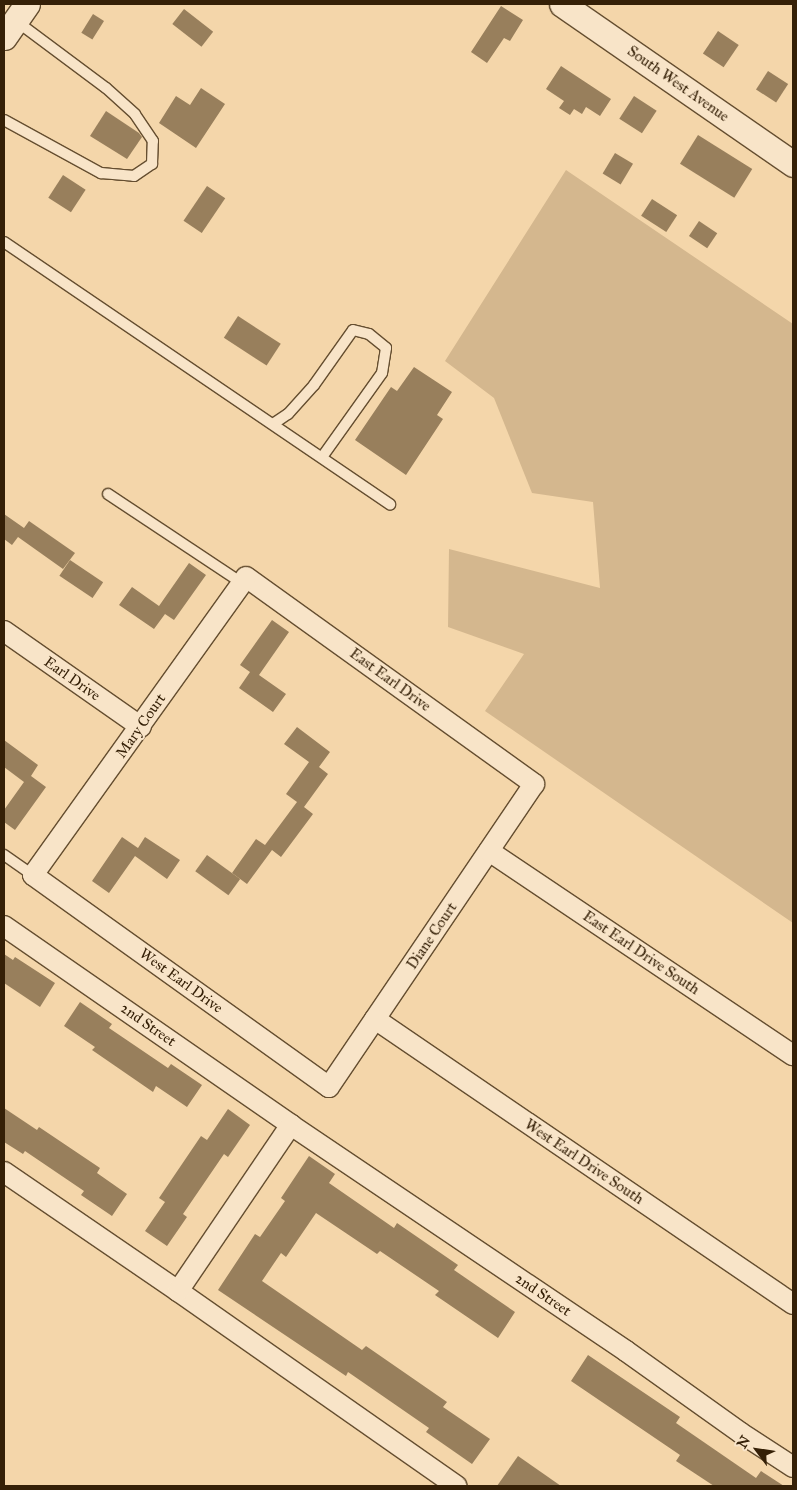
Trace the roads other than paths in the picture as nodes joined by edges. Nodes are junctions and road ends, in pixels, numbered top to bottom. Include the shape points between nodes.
1 (562, 4) edge
2 (18, 14) edge
3 (4, 120) edge
4 (793, 164) edge
5 (4, 242) edge
6 (273, 424) junction
7 (322, 457) junction
8 (108, 494) dead end
9 (390, 504) dead end
10 (244, 580) junction
11 (4, 631) edge
12 (141, 727) junction
13 (534, 784) joint
14 (489, 850) junction
15 (4, 855) edge
16 (34, 875) junction
17 (4, 926) edge
18 (375, 1019) junction
19 (793, 1055) edge
20 (329, 1088) joint
21 (291, 1125) junction
22 (4, 1172) edge
23 (178, 1291) junction
24 (793, 1304) edge
25 (793, 1467) edge
26 (456, 1486) edge

1 - 4 street, South West Avenue
2 - 3 lane via 135,114 153,141 152,164 134,176 101,173
5 - 6 lane
6 - 7 lane
6 - 7 lane via 288,414 314,386 354,330 369,334 386,348 382,373
7 - 9 lane
8 - 10 lane
10 - 12 street, Mary Court
10 - 13 street, East Earl Drive
11 - 12 street, Earl Drive
12 - 16 street, Mary Court
13 - 14 street, Diane Court
14 - 18 street, Diane Court
14 - 19 street, East Earl Drive South
15 - 16 lane
16 - 20 street, West Earl Drive
17 - 21 street, 2nd Street
18 - 20 street, Diane Court
18 - 24 street, West Earl Drive South
21 - 23 street
21 - 25 street, 2nd Street
22 - 23 street
23 - 26 street

